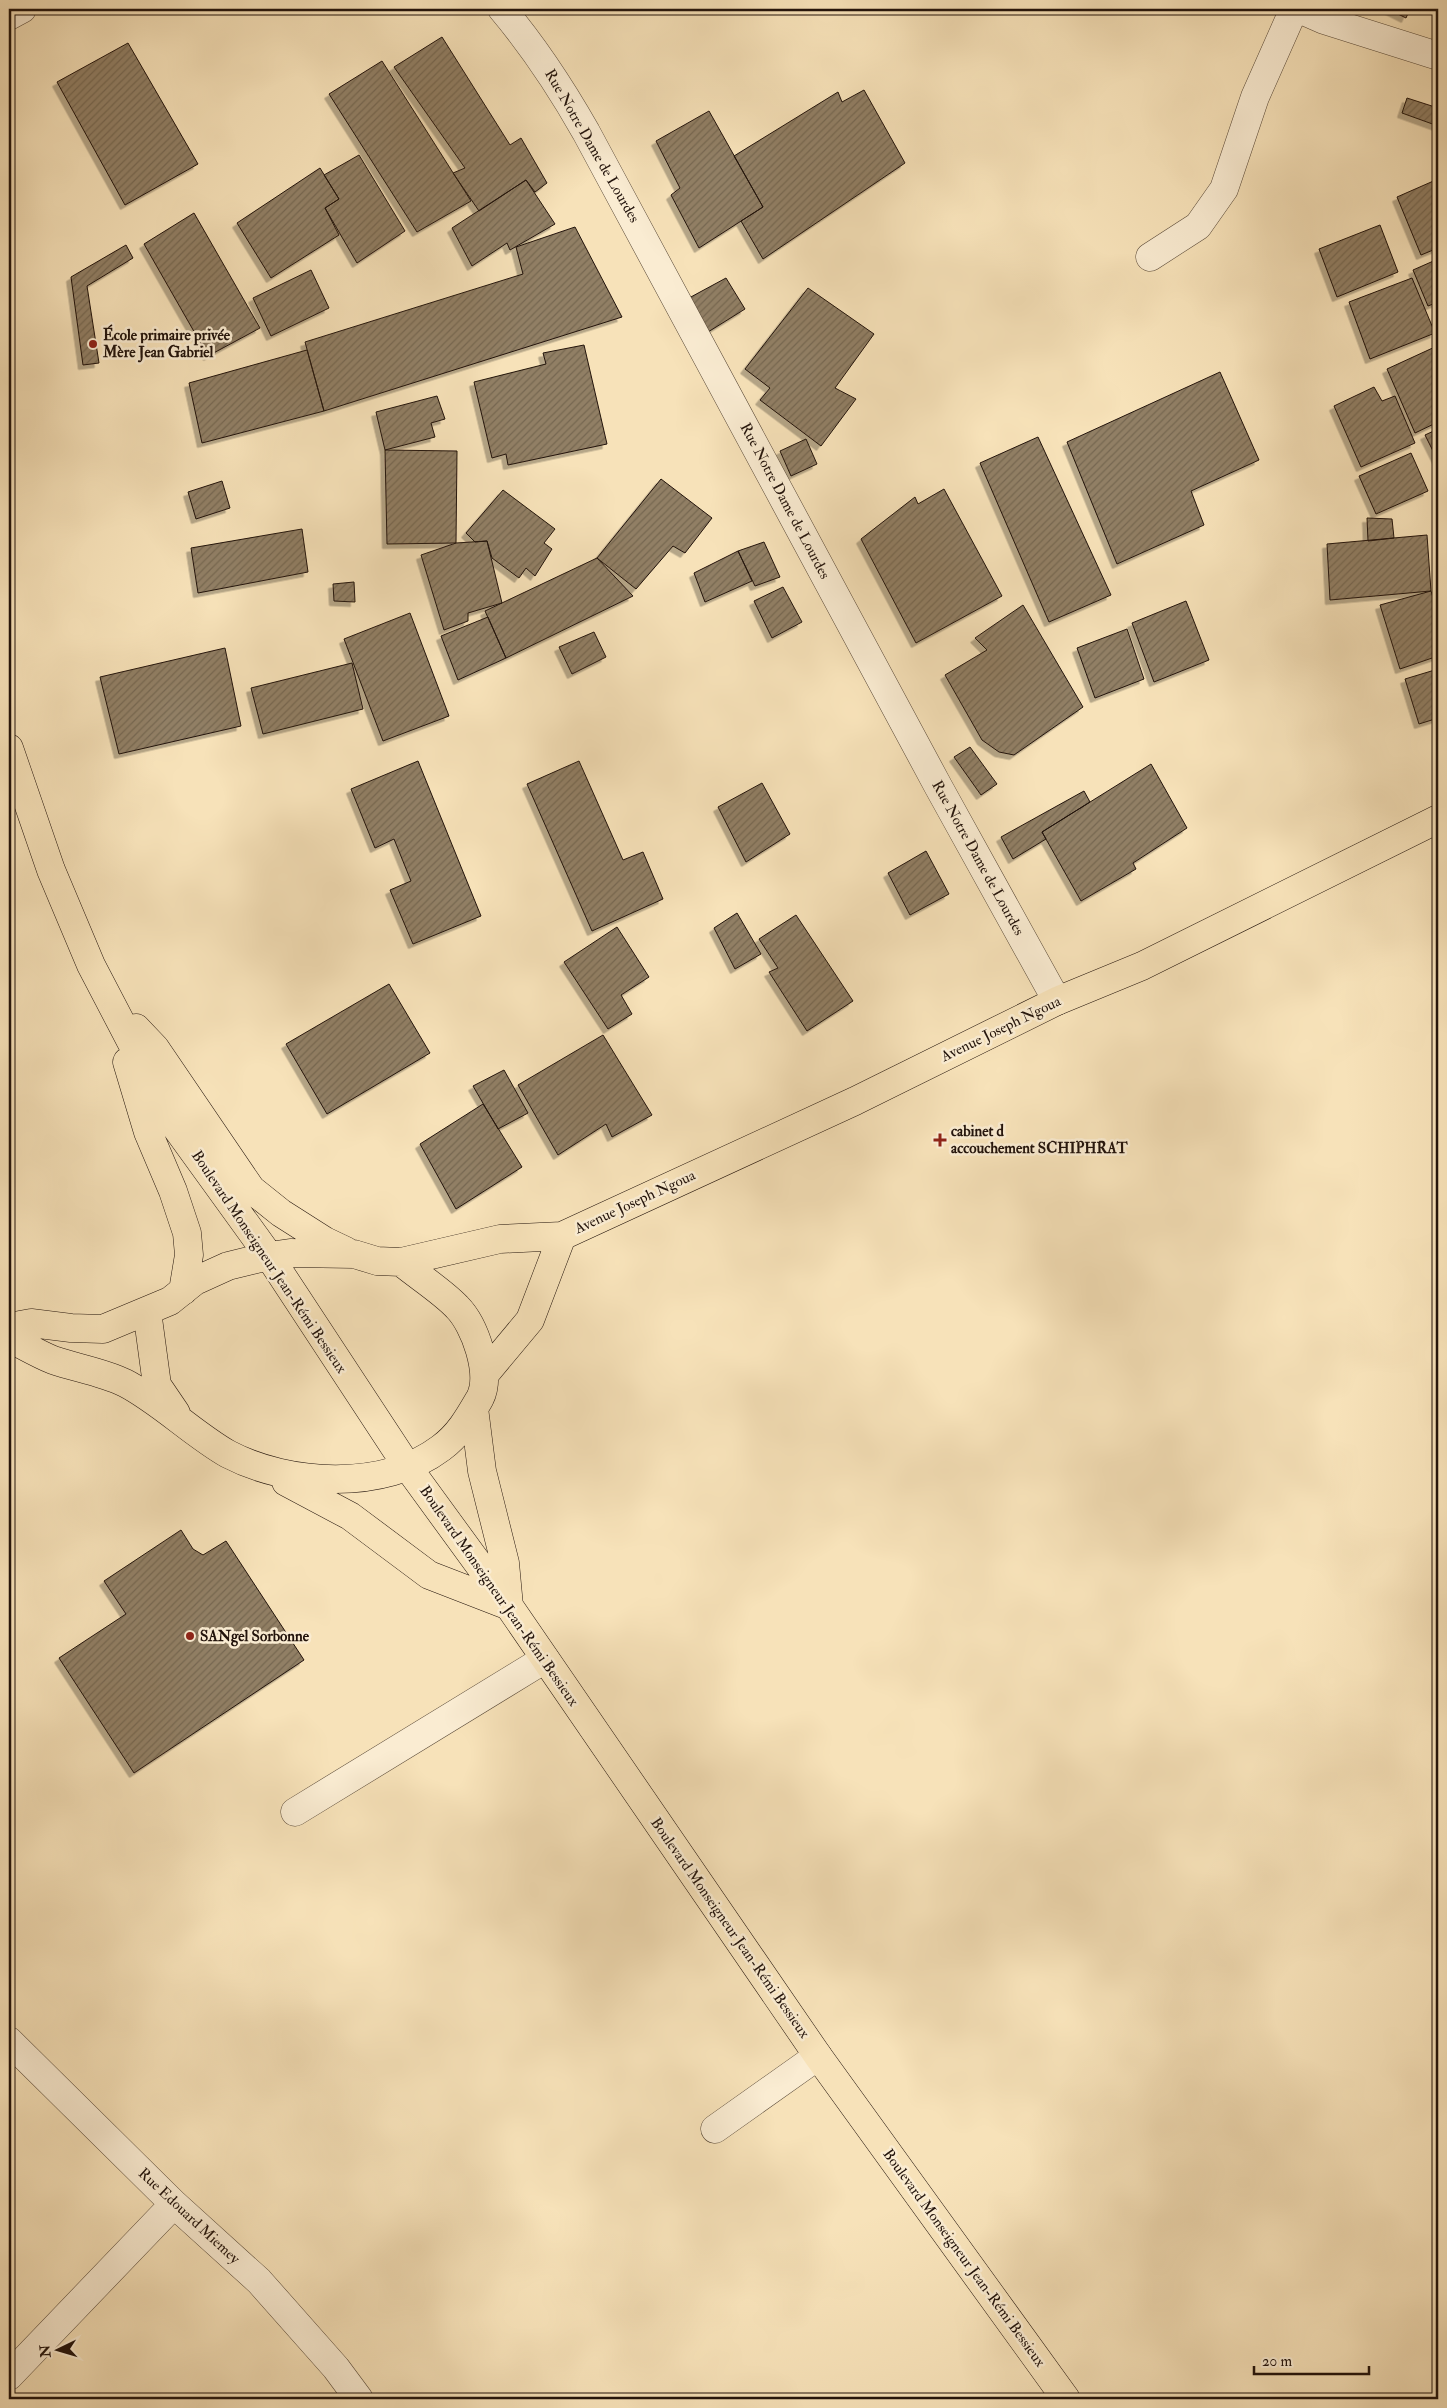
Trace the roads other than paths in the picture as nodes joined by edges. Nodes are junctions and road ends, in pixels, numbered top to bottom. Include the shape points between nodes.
1 (22, 9) edge
2 (502, 9) edge
3 (1294, 9) edge
4 (1300, 9) edge
5 (9, 16) edge
6 (1438, 56) edge
7 (1150, 257) dead end
8 (9, 748) edge
9 (1438, 819) edge
10 (108, 998) junction
11 (1057, 1002) junction
12 (562, 1236) junction
13 (354, 1254) junction
14 (269, 1256) junction
15 (401, 1262) junction
16 (184, 1291) junction
17 (147, 1311) junction
18 (9, 1327) edge
19 (9, 1338) edge
20 (485, 1374) junction
21 (474, 1408) junction
22 (195, 1431) junction
23 (407, 1466) junction
24 (264, 1470) junction
25 (509, 1606) junction
26 (544, 1659) junction
27 (295, 1812) dead end
28 (9, 2041) edge
29 (818, 2056) junction
30 (715, 2129) dead end
31 (174, 2204) junction
32 (9, 2376) edge
33 (358, 2399) edge
34 (1066, 2399) edge

1 - 5 street
2 - 11 street, Rue Notre Dame de Lourdes via 556,79 586,132
3 - 7 street via 1255,97 1224,189 1198,226
4 - 6 street via 1324,20
8 - 10 main road, Boulevard Monseigneur Jean-Rémi Bessieux via 51,870
9 - 11 main road, Avenue Joseph Ngoua via 1142,966
10 - 13 main road via 155,1048 251,1189 325,1241
10 - 14 main road, Boulevard Monseigneur Jean-Rémi Bessieux via 175,1126
10 - 16 main road via 148,1132 187,1233 189,1255
11 - 12 main road, Avenue Joseph Ngoua via 855,1101
12 - 15 main road via 500,1239
12 - 20 main road via 530,1320
13 - 14 main road via 290,1253
13 - 15 main road via 376,1261
14 - 16 main road via 228,1266 195,1281
14 - 23 main road, Boulevard Monseigneur Jean-Rémi Bessieux
15 - 20 main road via 458,1307 476,1338
16 - 17 main road
17 - 18 main road via 103,1329 31,1324
17 - 22 main road via 157,1385 170,1407
19 - 22 main road via 50,1359 125,1383
20 - 21 main road via 483,1392
21 - 23 main road via 464,1427 441,1449
21 - 25 main road via 482,1471 505,1563
22 - 24 main road via 228,1453
23 - 24 main road via 357,1479 318,1480
23 - 25 main road, Boulevard Monseigneur Jean-Rémi Bessieux
24 - 25 main road via 350,1516 430,1575
25 - 26 main road, Boulevard Monseigneur Jean-Rémi Bessieux
26 - 27 street
26 - 29 main road, Boulevard Monseigneur Jean-Rémi Bessieux
28 - 31 street, Rue Edouard Miemey
29 - 30 street
29 - 34 main road, Boulevard Monseigneur Jean-Rémi Bessieux
31 - 32 street
31 - 33 street, Rue Edouard Miemey via 259,2282 336,2368

